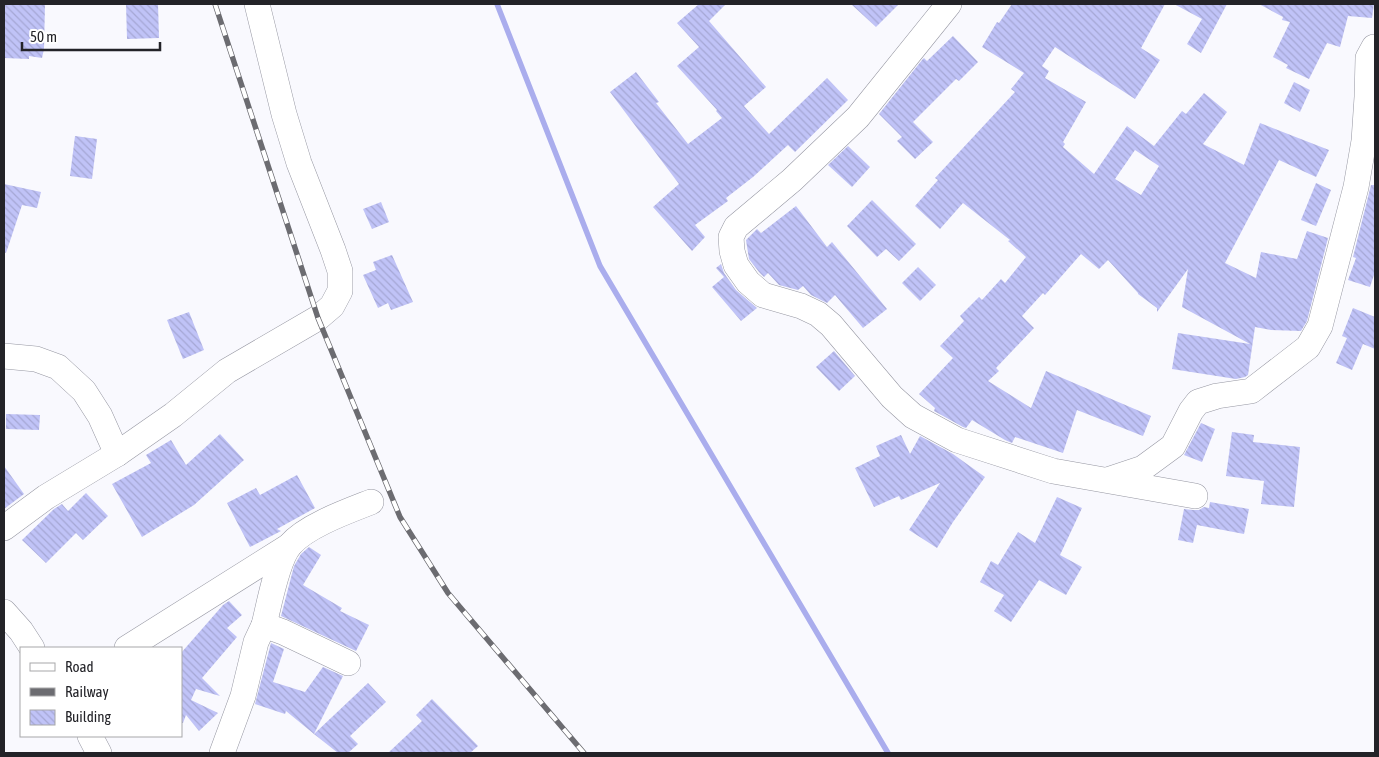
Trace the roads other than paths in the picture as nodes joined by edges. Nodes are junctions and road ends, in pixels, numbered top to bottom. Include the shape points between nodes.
1 (257, 4) edge
2 (949, 4) edge
3 (1374, 47) dead end
4 (4, 356) edge
5 (117, 454) junction
6 (1105, 480) junction
7 (1195, 496) dead end
8 (371, 502) dead end
9 (4, 528) edge
10 (289, 546) junction
11 (4, 612) edge
12 (264, 625) junction
13 (31, 647) edge
14 (129, 647) edge
15 (348, 663) dead end
16 (91, 737) edge
17 (99, 753) edge
18 (222, 753) edge

1 - 5 street via 299,163 334,250 340,271 340,291 332,306 318,318 227,371 173,415
2 - 6 street via 858,117 792,180 736,227 731,237 736,266 763,295 801,306 831,325 892,397 913,416 957,440 1053,471
3 - 6 street via 1368,58 1364,142 1356,187 1320,326 1308,347 1251,391 1198,402 1173,446 1143,468
4 - 5 street via 58,367 84,391 100,416
5 - 9 street via 46,497
6 - 7 street
8 - 10 street via 317,526
10 - 12 street via 276,574
10 - 14 street
11 - 13 street
12 - 15 street
12 - 18 street
16 - 17 street

